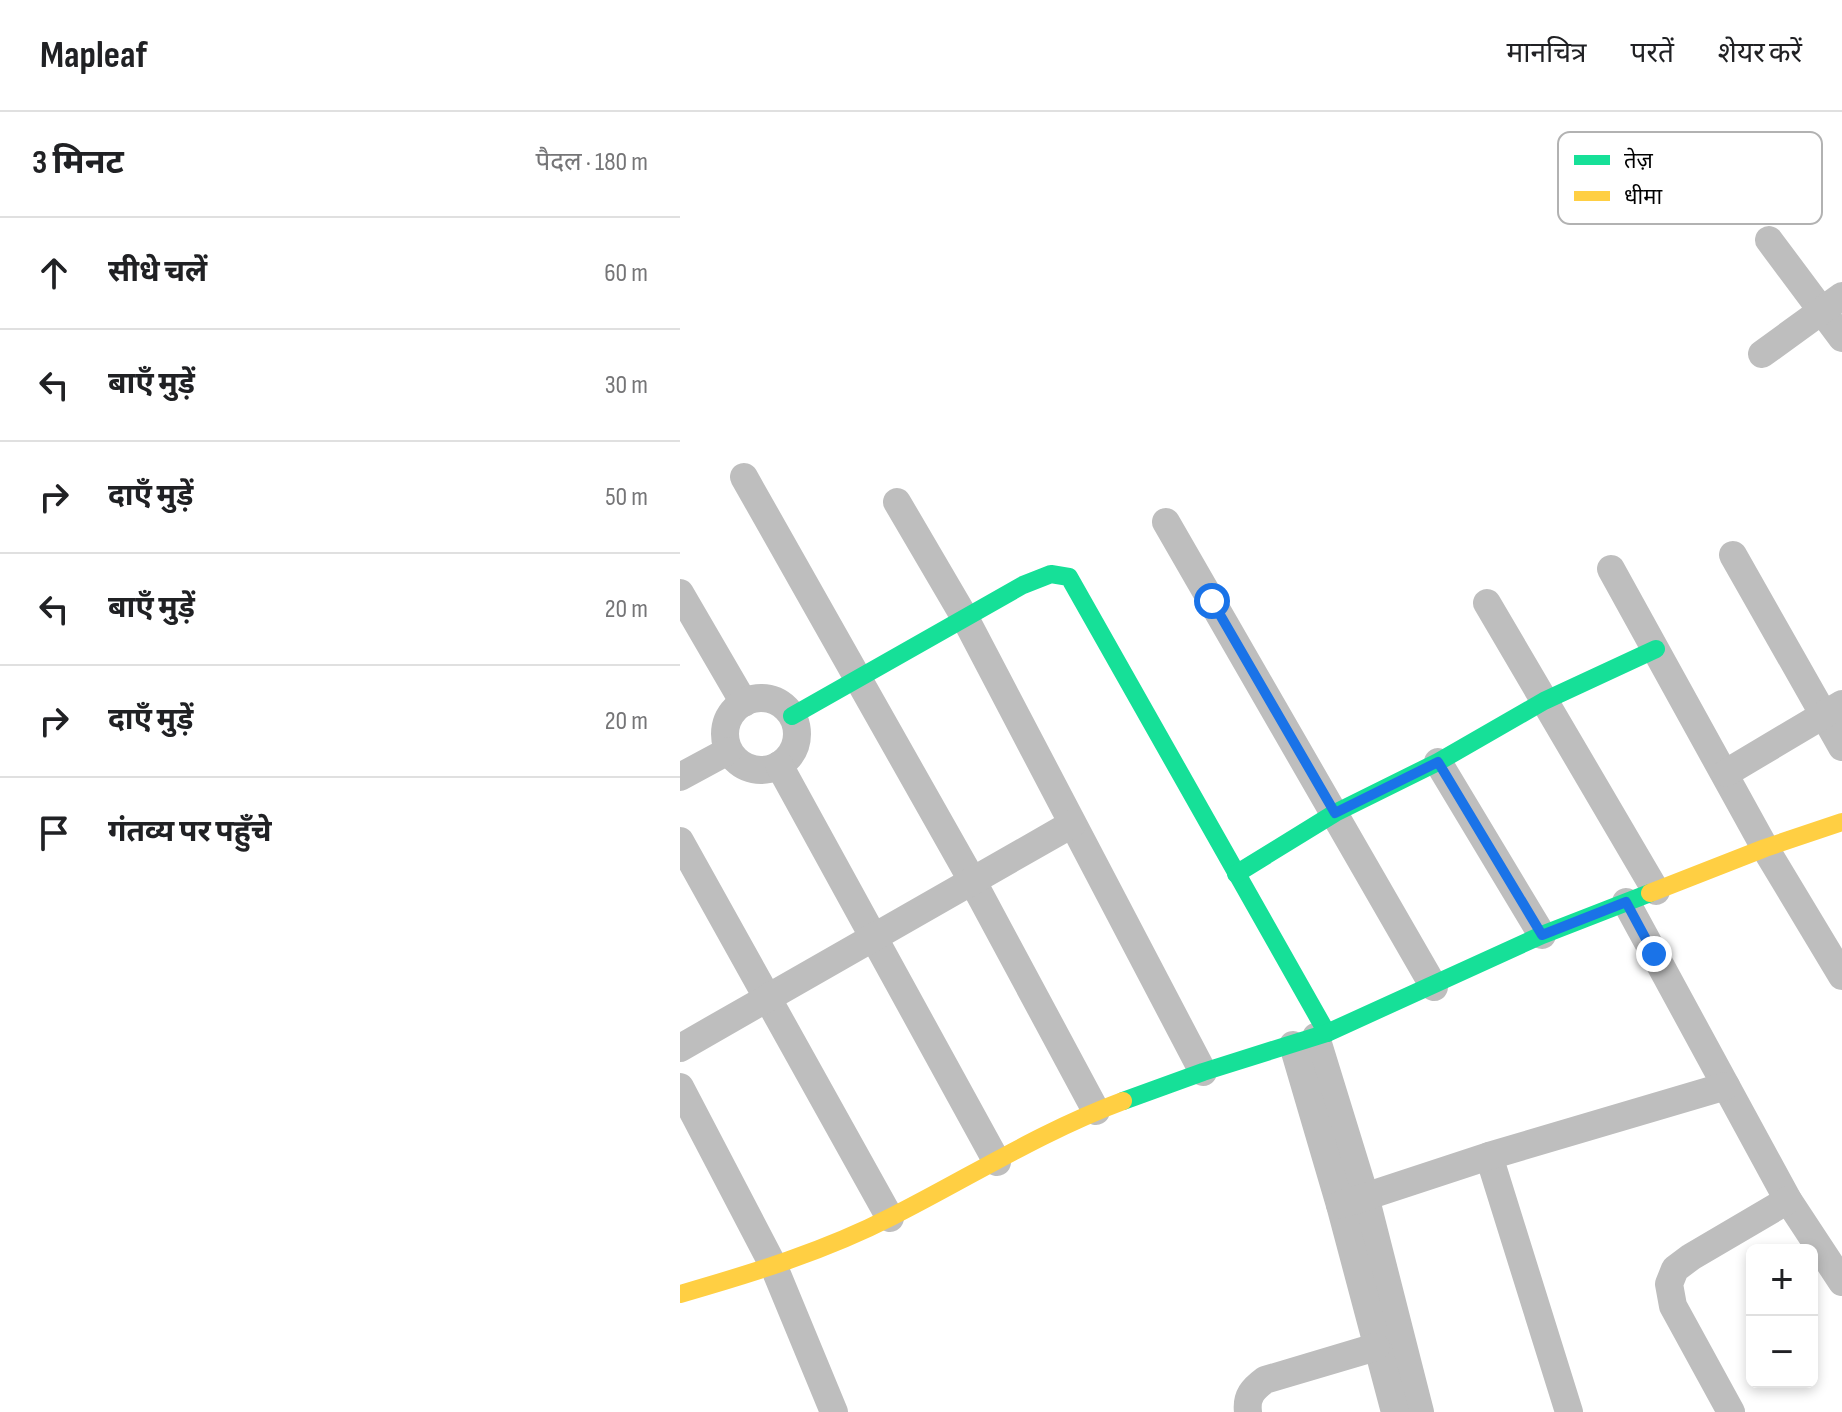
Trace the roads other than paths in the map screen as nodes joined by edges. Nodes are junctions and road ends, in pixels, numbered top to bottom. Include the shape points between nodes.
1 (1769, 240) dead end
2 (1832, 303) edge
3 (1842, 338) edge
4 (1762, 354) dead end
5 (744, 477) dead end
6 (897, 502) dead end
7 (1166, 522) dead end
8 (1733, 555) dead end
9 (1611, 569) dead end
10 (680, 593) edge
11 (1487, 603) dead end
12 (965, 618) junction
13 (1656, 649) junction
14 (859, 679) junction
15 (1544, 701) junction
16 (744, 703) junction
17 (1833, 709) edge
18 (792, 716) junction
19 (1842, 747) edge
20 (728, 751) junction
21 (1438, 762) junction
22 (779, 765) junction
23 (1726, 773) junction
24 (680, 777) edge
25 (1335, 813) junction
26 (1842, 822) edge
27 (1072, 824) junction
28 (680, 841) edge
29 (1765, 848) junction
30 (1236, 874) junction
31 (973, 882) junction
32 (1656, 891) junction
33 (1626, 902) junction
34 (1542, 935) junction
35 (873, 936) junction
36 (1842, 976) edge
37 (1434, 987) junction
38 (767, 998) junction
39 (1312, 1039) junction
40 (680, 1048) edge
41 (1203, 1072) junction
42 (1726, 1086) junction
43 (680, 1087) edge
44 (1096, 1111) junction
45 (1489, 1156) junction
46 (997, 1162) junction
47 (1788, 1200) junction
48 (1352, 1201) junction
49 (890, 1218) junction
50 (774, 1267) junction
51 (1840, 1274) edge
52 (680, 1294) edge
53 (1385, 1340) junction
54 (834, 1412) edge
55 (1248, 1412) edge
56 (1395, 1412) edge
57 (1420, 1412) edge
58 (1569, 1412) edge
59 (1731, 1412) edge

1 - 2 street
2 - 3 street
2 - 4 street
5 - 14 street
6 - 12 street
7 - 25 street
8 - 17 street
9 - 13 street
10 - 16 street
11 - 15 street
12 - 14 street
12 - 27 street
12 - 30 street via 1047,574 1069,577
13 - 15 street
13 - 23 street
14 - 18 street
14 - 31 street
15 - 21 street
15 - 32 street
16 - 18 street via 773,700
16 - 20 street via 725,727
17 - 19 street
17 - 23 street
18 - 22 street via 795,746
20 - 22 street via 753,770
20 - 24 street
21 - 25 street
21 - 34 street
22 - 35 street
23 - 29 street
25 - 30 street
25 - 37 street
26 - 29 street
27 - 31 street
27 - 41 street
28 - 38 street
29 - 32 street
29 - 36 street
30 - 39 street
31 - 35 street
31 - 44 street
32 - 33 street
33 - 34 street
33 - 42 street
34 - 37 street
35 - 38 street
35 - 46 street
37 - 39 street
38 - 40 street
38 - 49 street
39 - 41 street
39 - 48 street
41 - 44 street
42 - 45 street
42 - 47 street
43 - 50 street
44 - 46 street
45 - 48 street
45 - 58 street
46 - 49 street
47 - 51 street
47 - 59 street via 1691,1257 1675,1269 1669,1284 1673,1306
48 - 53 street
49 - 50 street
50 - 52 street
50 - 54 street
53 - 55 street via 1265,1380 1253,1389
53 - 56 street
53 - 57 street

